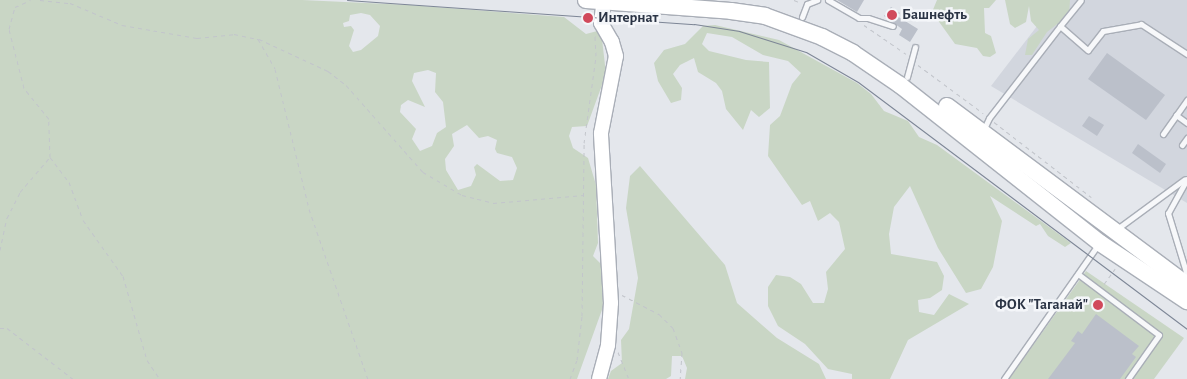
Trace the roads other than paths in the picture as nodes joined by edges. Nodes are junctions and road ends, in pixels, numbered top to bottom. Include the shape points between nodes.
1 (586, 0) edge
2 (734, 0) edge
3 (817, 0) edge
4 (828, 0) edge
5 (1081, 0) edge
6 (604, 1) edge
7 (802, 17) junction
8 (893, 26) dead end
9 (1060, 26) junction
10 (915, 48) dead end
11 (1187, 54) edge
12 (907, 77) junction
13 (1187, 100) edge
14 (1176, 115) junction
15 (1187, 123) edge
16 (981, 133) junction
17 (1163, 134) dead end
18 (1187, 138) edge
19 (1182, 145) dead end
20 (1187, 178) edge
21 (1106, 238) junction
22 (1078, 274) junction
23 (1187, 275) edge
24 (1187, 285) edge
25 (1187, 301) edge
26 (599, 379) edge
27 (1004, 379) edge
28 (1128, 379) edge

1 - 6 main road
2 - 7 main road
3 - 7 lane via 807,4
4 - 8 lane via 859,18
5 - 9 lane
6 - 21 main road via 765,16 822,37 853,53 940,114 1020,182
6 - 26 street via 601,23 616,56 601,133 610,294 608,345
7 - 12 main road via 861,46
9 - 11 lane via 1088,50 1103,31 1141,24
9 - 16 lane via 988,118
10 - 12 lane
12 - 16 main road
13 - 14 lane
14 - 15 lane
14 - 17 lane
16 - 21 main road
18 - 19 lane
20 - 21 lane
20 - 23 lane via 1168,213
21 - 22 lane
21 - 24 main road
21 - 25 main road
22 - 27 lane
22 - 28 lane via 1159,335

